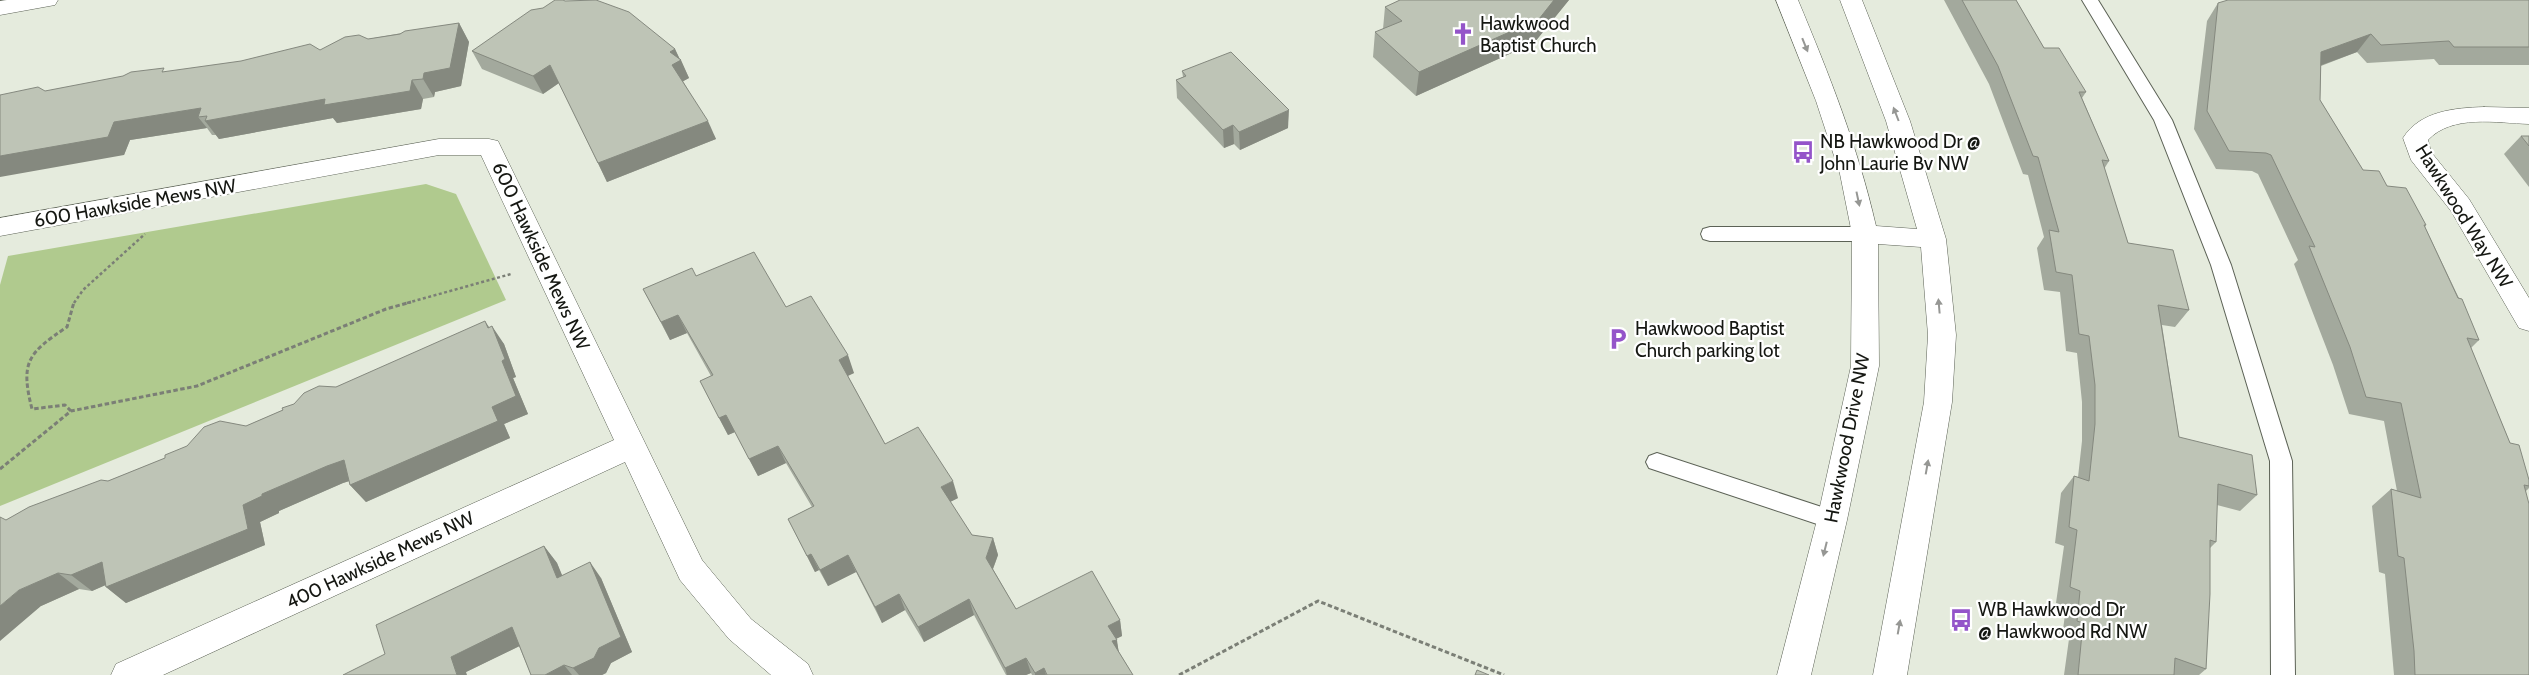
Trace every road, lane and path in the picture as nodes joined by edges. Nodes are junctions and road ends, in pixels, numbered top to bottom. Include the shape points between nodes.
1 (47, 0) edge
2 (1787, 0) edge
3 (1851, 0) edge
4 (2090, 0) edge
5 (0, 8) edge
6 (2529, 116) edge
7 (170, 197) junction
8 (0, 227) edge
9 (1710, 234) dead end
10 (1865, 234) junction
11 (1933, 239) junction
12 (542, 262) junction
13 (2529, 321) edge
14 (71, 411) junction
15 (631, 446) junction
16 (1657, 462) dead end
17 (0, 469) edge
18 (1832, 520) junction
19 (128, 675) edge
20 (796, 675) edge
21 (1179, 675) edge
22 (1504, 675) edge
23 (1794, 675) edge
24 (1890, 675) edge
25 (2283, 675) edge

1 - 5 street
2 -> 10 street, Hawkwood Drive NW via 1828,101 1852,174
11 -> 3 street via 1898,121
4 - 25 lane via 2163,120 2221,265 2281,461
6 - 13 street, Hawkwood Way NW via 2456,116 2422,127 2415,138 2420,154 2460,205
7 - 8 street, 600 Hawkside Mews NW
7 - 12 street, 600 Hawkside Mews NW via 439,147 489,146
7 - 14 path via 163,218 83,290 75,300 67,327 44,342 28,361 26,386 32,409 64,405
9 - 10 lane
10 - 11 street
10 - 18 street, Hawkwood Drive NW via 1866,366
24 -> 11 street via 1938,402 1942,335
12 - 14 path via 508,276 386,309 197,386
12 - 15 street, 600 Hawkside Mews NW
14 - 17 path
15 - 19 street, 400 Hawkside Mews NW
15 - 20 street, 600 Hawkside Mews NW via 690,570 740,629
16 - 18 lane
18 -> 23 street, Hawkwood Drive NW
21 - 22 path via 1318,601

